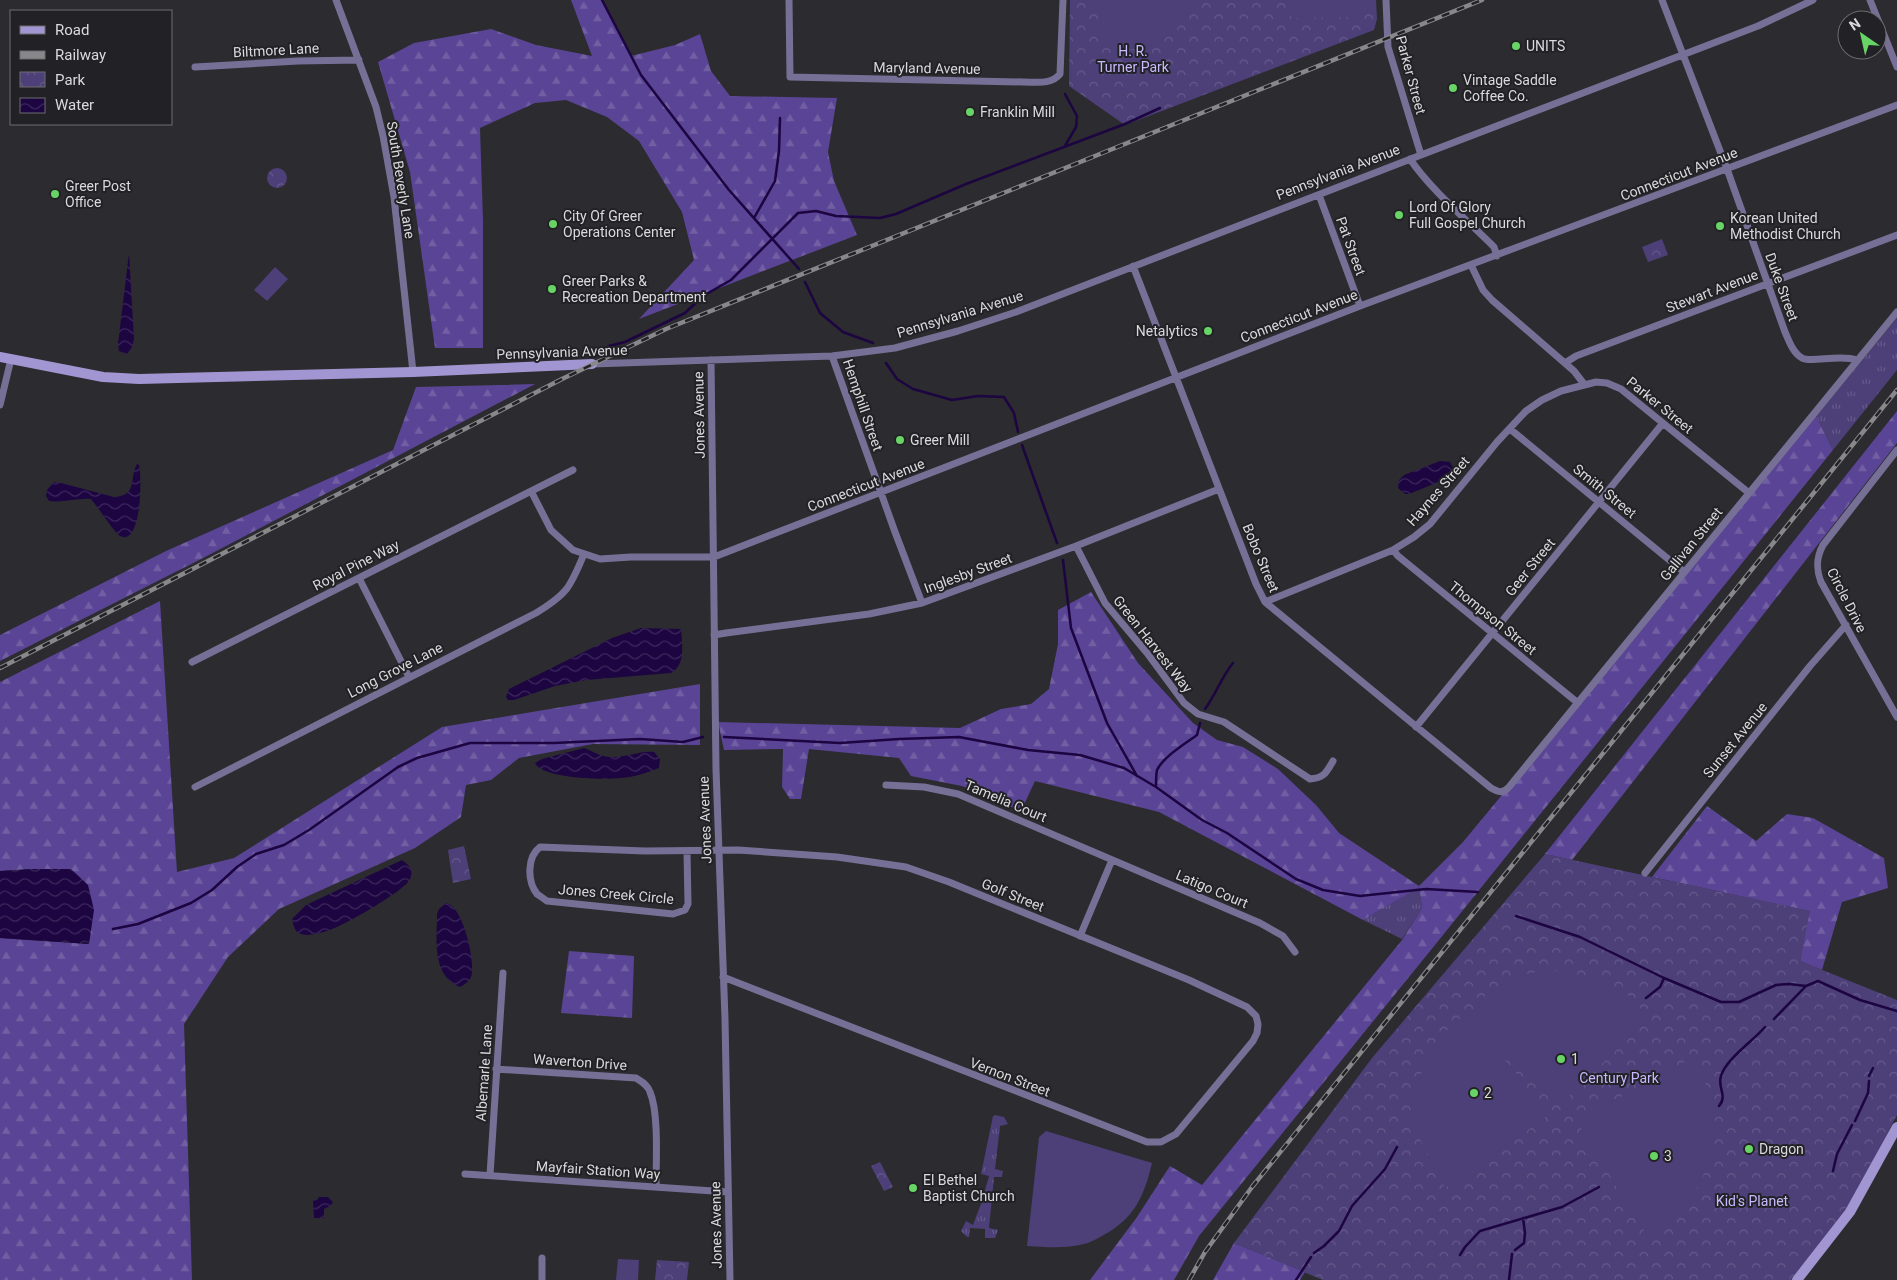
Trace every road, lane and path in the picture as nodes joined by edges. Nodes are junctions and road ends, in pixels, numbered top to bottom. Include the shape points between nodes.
1 (336, 0) edge
2 (789, 0) edge
3 (1063, 0) edge
4 (1386, 0) edge
5 (1662, 0) edge
6 (1813, 0) edge
7 (1870, 0) edge
8 (1683, 55) junction
9 (359, 60) junction
10 (195, 67) dead end
11 (1897, 67) edge
12 (1897, 105) edge
13 (1421, 154) junction
14 (1410, 159) junction
15 (1727, 169) junction
16 (1318, 195) junction
17 (1897, 234) edge
18 (1497, 256) junction
19 (1471, 265) junction
20 (1133, 266) junction
21 (1766, 284) junction
22 (1360, 306) junction
23 (1897, 312) edge
24 (832, 356) junction
25 (0, 357) edge
26 (11, 359) junction
27 (711, 360) junction
28 (1858, 360) junction
29 (1565, 363) junction
30 (592, 364) joint
31 (413, 372) junction
32 (1176, 376) junction
33 (1584, 384) junction
34 (0, 405) edge
35 (1663, 423) junction
36 (1510, 429) junction
37 (1897, 450) edge
38 (573, 470) dead end
39 (1220, 489) junction
40 (531, 491) junction
41 (881, 492) junction
42 (1749, 493) junction
43 (1599, 502) junction
44 (1076, 546) junction
45 (1393, 550) junction
46 (584, 554) junction
47 (714, 557) junction
48 (1684, 572) junction
49 (359, 578) junction
50 (1265, 602) junction
51 (922, 603) junction
52 (1846, 625) junction
53 (1492, 634) junction
54 (714, 636) junction
55 (192, 662) dead end
56 (409, 677) junction
57 (1578, 702) junction
58 (1897, 717) edge
59 (1416, 727) junction
60 (1333, 761) dead end
61 (886, 785) dead end
62 (195, 787) dead end
63 (1505, 791) joint
64 (719, 851) junction
65 (687, 852) junction
66 (1112, 860) junction
67 (1645, 873) dead end
68 (1080, 936) junction
69 (1295, 952) dead end
70 (502, 973) dead end
71 (723, 977) junction
72 (1253, 1041) joint
73 (496, 1068) junction
74 (1897, 1128) edge
75 (465, 1174) dead end
76 (490, 1175) junction
77 (656, 1186) junction
78 (728, 1192) junction
79 (542, 1258) dead end
80 (542, 1280) edge
81 (730, 1280) edge
82 (1797, 1280) edge

1 - 9 street, South Beverly Lane
2 - 3 street, Maryland Avenue via 790,77 1049,82 1060,74
4 - 13 street, Parker Street via 1388,47
5 - 8 street, Duke Street
6 - 8 street, Pennsylvania Avenue via 1758,26
7 - 11 street
8 - 13 street, Pennsylvania Avenue
8 - 15 street, Duke Street
9 - 10 street, Biltmore Lane
9 - 31 street, South Beverly Lane via 376,107 389,162
12 - 15 street, Connecticut Avenue
13 - 14 street, Pennsylvania Avenue
14 - 16 street, Pennsylvania Avenue
14 - 18 street via 1494,248
15 - 18 street, Connecticut Avenue
15 - 21 street, Duke Street
16 - 20 street, Pennsylvania Avenue
16 - 22 street, Pat Street
17 - 21 street, Stewart Avenue
18 - 19 street, Connecticut Avenue
19 - 22 street, Connecticut Avenue
19 - 29 street via 1483,290 1492,300
20 - 24 street, Pennsylvania Avenue via 958,331 895,348
20 - 32 street, Bobo Street
21 - 28 street, Duke Street via 1784,332 1793,349 1803,358 1845,357
21 - 29 street, Stewart Avenue
22 - 32 street, Connecticut Avenue
23 - 28 street, Gallivan Street
24 - 27 street, Pennsylvania Avenue
24 - 41 street, Hemphill Street
25 - 26 street, Pennsylvania Avenue
26 - 31 street, Pennsylvania Avenue via 103,377 139,379
26 - 34 street
27 - 30 street, Pennsylvania Avenue
27 - 47 street, Jones Avenue
28 - 42 street, Gallivan Street
29 - 33 street
30 - 31 street, Pennsylvania Avenue
32 - 39 street, Bobo Street
32 - 41 street, Connecticut Avenue
33 - 35 street, Parker Street via 1601,382 1615,385
33 - 36 street, Haynes Street via 1542,400 1526,411
35 - 42 street, Parker Street
35 - 43 street, Geer Street
36 - 43 street, Smith Street
36 - 45 street, Haynes Street via 1430,524
37 - 52 street, Circle Drive via 1823,545 1817,558 1821,582
38 - 40 street, Royal Pine Way
39 - 44 street, Inglesby Street
39 - 50 street, Bobo Street
40 - 46 street via 551,530 573,550
40 - 49 street, Royal Pine Way
41 - 47 street, Connecticut Avenue
41 - 51 street, Hemphill Street
42 - 48 street, Gallivan Street
43 - 48 street, Smith Street
43 - 53 street, Geer Street
44 - 51 street, Inglesby Street
44 - 60 street, Green Harvest Way via 1104,603 1184,704 1198,714 1224,722 1310,779 1319,778
45 - 50 street, Haynes Street
45 - 53 street, Thompson Street
46 - 47 street via 600,558
46 - 56 street, Long Grove Lane via 572,582 558,599
47 - 54 street, Jones Avenue
48 - 57 street, Gallivan Street
49 - 55 street, Royal Pine Way
49 - 56 street
50 - 59 street, Bobo Street
51 - 54 street, Inglesby Street via 869,614
52 - 58 street, Circle Drive
52 - 67 street, Sunset Avenue
53 - 57 street, Thompson Street
53 - 59 street, Geer Street
54 - 64 street, Jones Avenue
56 - 62 street, Long Grove Lane
57 - 63 street, Gallivan Street
59 - 63 street, Bobo Street via 1491,788 1497,792
61 - 66 street, Tamelia Court via 958,794
64 - 65 street, Jones Creek Circle
64 - 68 street, Golf Street via 834,857 906,867
64 - 71 street, Jones Avenue
65 - 65 street, Jones Creek Circle via 688,904 685,910 673,914 547,901 533,885 529,868 532,856 540,847
66 - 68 street
66 - 69 street, Latigo Court via 1260,923 1283,936
68 - 72 street, Golf Street via 1247,1007 1256,1016 1258,1024
70 - 73 street, Albemarle Lane
71 - 72 street, Vernon Street via 1147,1142 1162,1142 1176,1134
71 - 78 street, Jones Avenue
73 - 76 street, Albemarle Lane
73 - 77 street, Waverton Drive via 636,1078 643,1082 650,1090 654,1107
74 - 82 street via 1850,1212
75 - 76 street, Mayfair Station Way
76 - 77 street, Mayfair Station Way
77 - 78 street, Mayfair Station Way
78 - 81 street, Jones Avenue
79 - 80 street

